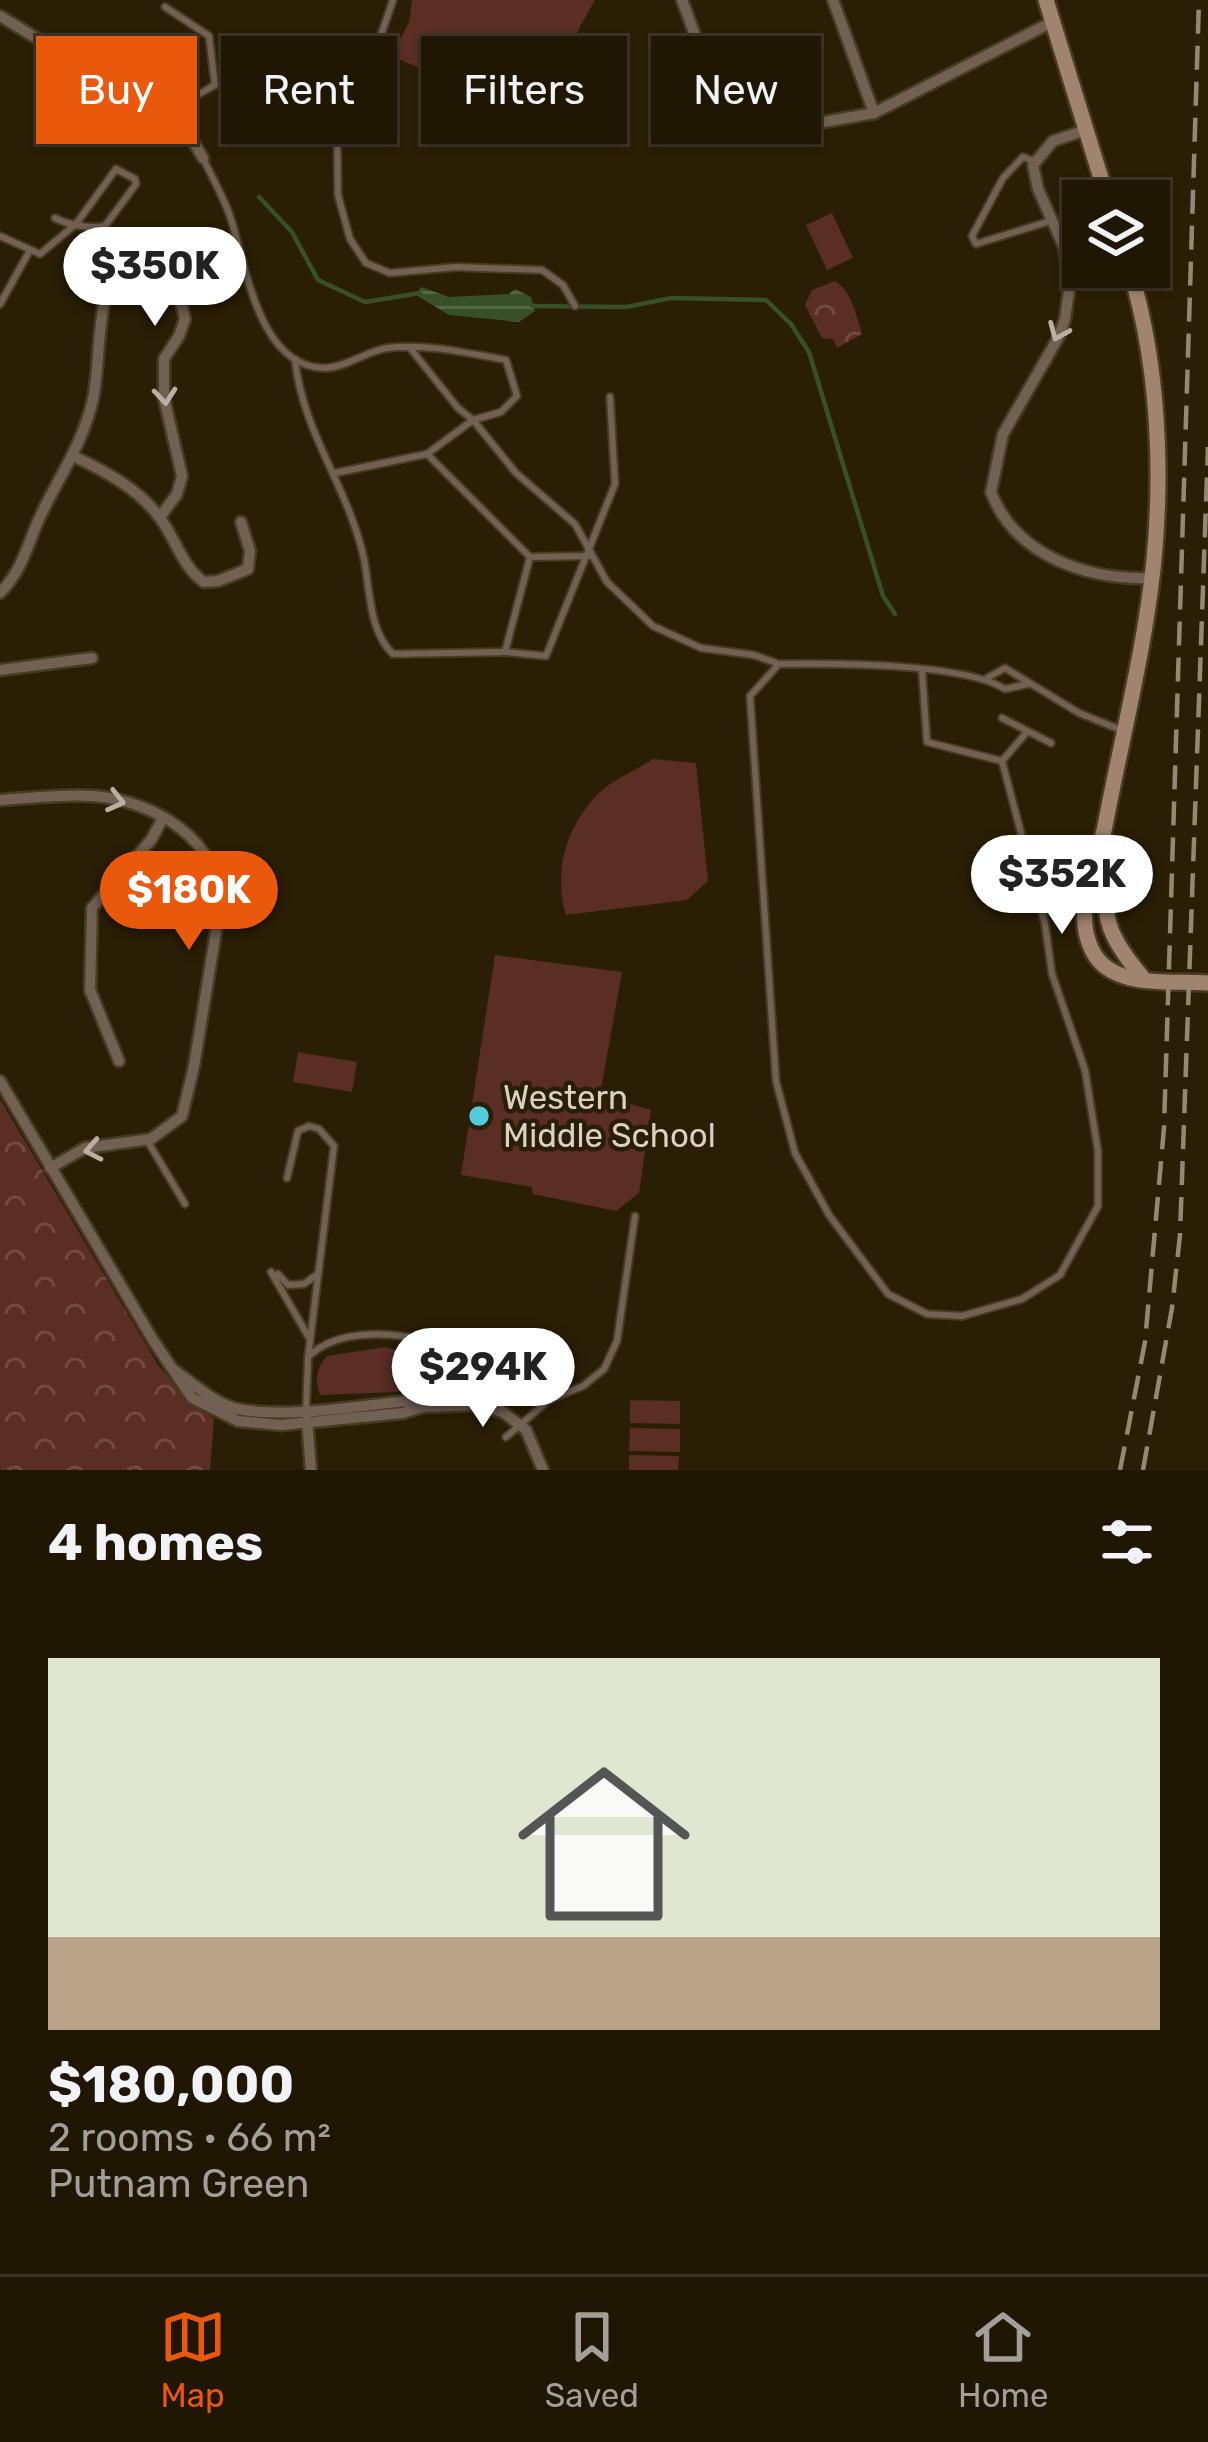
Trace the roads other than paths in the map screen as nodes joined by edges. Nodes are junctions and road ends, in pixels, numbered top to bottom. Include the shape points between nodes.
1 (393, 0) edge
2 (682, 0) edge
3 (833, 0) edge
4 (1046, 0) edge
5 (165, 7) dead end
6 (0, 16) edge
7 (1052, 22) junction
8 (36, 38) edge
9 (197, 96) edge
10 (874, 113) junction
11 (1086, 130) junction
12 (195, 144) edge
13 (203, 158) joint
14 (1034, 161) junction
15 (1101, 180) edge
16 (55, 218) dead end
17 (1054, 220) junction
18 (76, 224) junction
19 (0, 236) edge
20 (29, 252) junction
21 (1134, 288) edge
22 (0, 304) edge
23 (574, 306) dead end
24 (410, 348) junction
25 (295, 359) junction
26 (610, 398) dead end
27 (473, 420) junction
28 (427, 454) junction
29 (74, 456) junction
30 (334, 473) junction
31 (160, 517) junction
32 (242, 522) dead end
33 (590, 556) junction
34 (530, 557) junction
35 (1151, 578) junction
36 (0, 592) edge
37 (505, 652) junction
38 (92, 658) dead end
39 (779, 664) junction
40 (0, 670) edge
41 (922, 671) junction
42 (987, 678) junction
43 (1028, 684) junction
44 (1002, 718) dead end
45 (1028, 731) junction
46 (1123, 731) junction
47 (1051, 743) dead end
48 (1002, 761) junction
49 (0, 800) edge
50 (163, 818) junction
51 (1208, 983) edge
52 (119, 1061) dead end
53 (0, 1081) edge
54 (147, 1140) junction
55 (50, 1168) junction
56 (286, 1178) dead end
57 (185, 1204) dead end
58 (634, 1216) dead end
59 (318, 1274) junction
60 (310, 1340) junction
61 (308, 1358) junction
62 (171, 1368) junction
63 (422, 1406) junction
64 (306, 1410) junction
65 (503, 1412) junction
66 (519, 1424) junction
67 (307, 1425) junction
68 (506, 1437) dead end
69 (311, 1470) edge
70 (543, 1470) edge

1 - 23 lane via 371,64 338,121 338,196 350,239 366,263 390,273 542,270
2 - 10 street via 738,135
3 - 10 street
4 - 7 main road
5 - 9 lane via 209,37 215,86
6 - 8 street
7 - 10 street
7 - 11 main road
11 - 14 street via 1053,141
11 - 15 main road
12 - 13 street
13 - 25 lane via 229,211 255,304
14 - 17 street
14 - 17 lane via 1023,157 1003,178 972,236 976,244
16 - 18 lane
17 -> 35 street via 1069,270 1065,319 1003,434 991,492 1006,520 1068,568
18 - 18 lane via 116,169 135,178 105,226
18 - 20 lane via 47,251
19 - 20 lane
20 - 22 lane
21 - 35 main road via 1154,376
24 - 25 lane via 384,348 328,368
24 - 27 lane
24 - 27 lane via 506,359 517,396 501,412
25 - 30 lane via 298,392
26 - 33 lane via 615,484
27 - 28 lane
27 - 33 lane via 575,524
28 - 30 lane
28 - 34 lane
29 - 31 street
29 -> 31 street via 96,383 112,274 130,255 167,253 185,314 163,364 182,476
29 - 36 street via 20,570
30 - 37 lane via 363,553 382,644 393,654
31 - 32 street via 193,574 208,582 248,569
33 - 34 lane
33 - 37 lane via 546,656
33 - 39 lane via 653,626 701,648
34 - 37 lane
35 - 46 main road
38 - 40 street
39 - 41 lane
39 - 48 lane via 751,696 776,1081 795,1153 829,1215 888,1294 927,1314 962,1316 1022,1299 1060,1275 1098,1206 1085,1070 1052,974
41 - 42 lane
41 - 48 lane via 927,742
42 - 43 lane via 1005,689
42 - 43 lane via 1005,668
43 - 46 lane
44 - 45 lane
45 - 47 lane
45 - 48 lane
46 - 51 main road via 1088,883 1089,943 1112,973
49 -> 50 street via 93,796
50 - 52 street via 92,908 90,990
50 - 54 street via 201,847 218,880 220,907 184,1112
53 - 55 street
54 -> 55 street via 85,1148
54 - 57 lane
55 - 62 street
56 - 59 lane via 298,1131 308,1126 330,1138
58 - 66 lane via 617,1341 604,1369
59 - 60 lane
59 - 60 lane via 288,1285 274,1273
60 - 61 lane
61 - 64 lane
61 - 65 lane via 320,1346 373,1335 430,1341 484,1372
62 - 64 street via 243,1410
62 - 67 street via 192,1398 226,1416
63 - 64 street
63 - 65 street
63 - 67 street
64 - 67 street
65 - 66 street
66 - 68 lane
66 - 70 street
67 - 69 street

